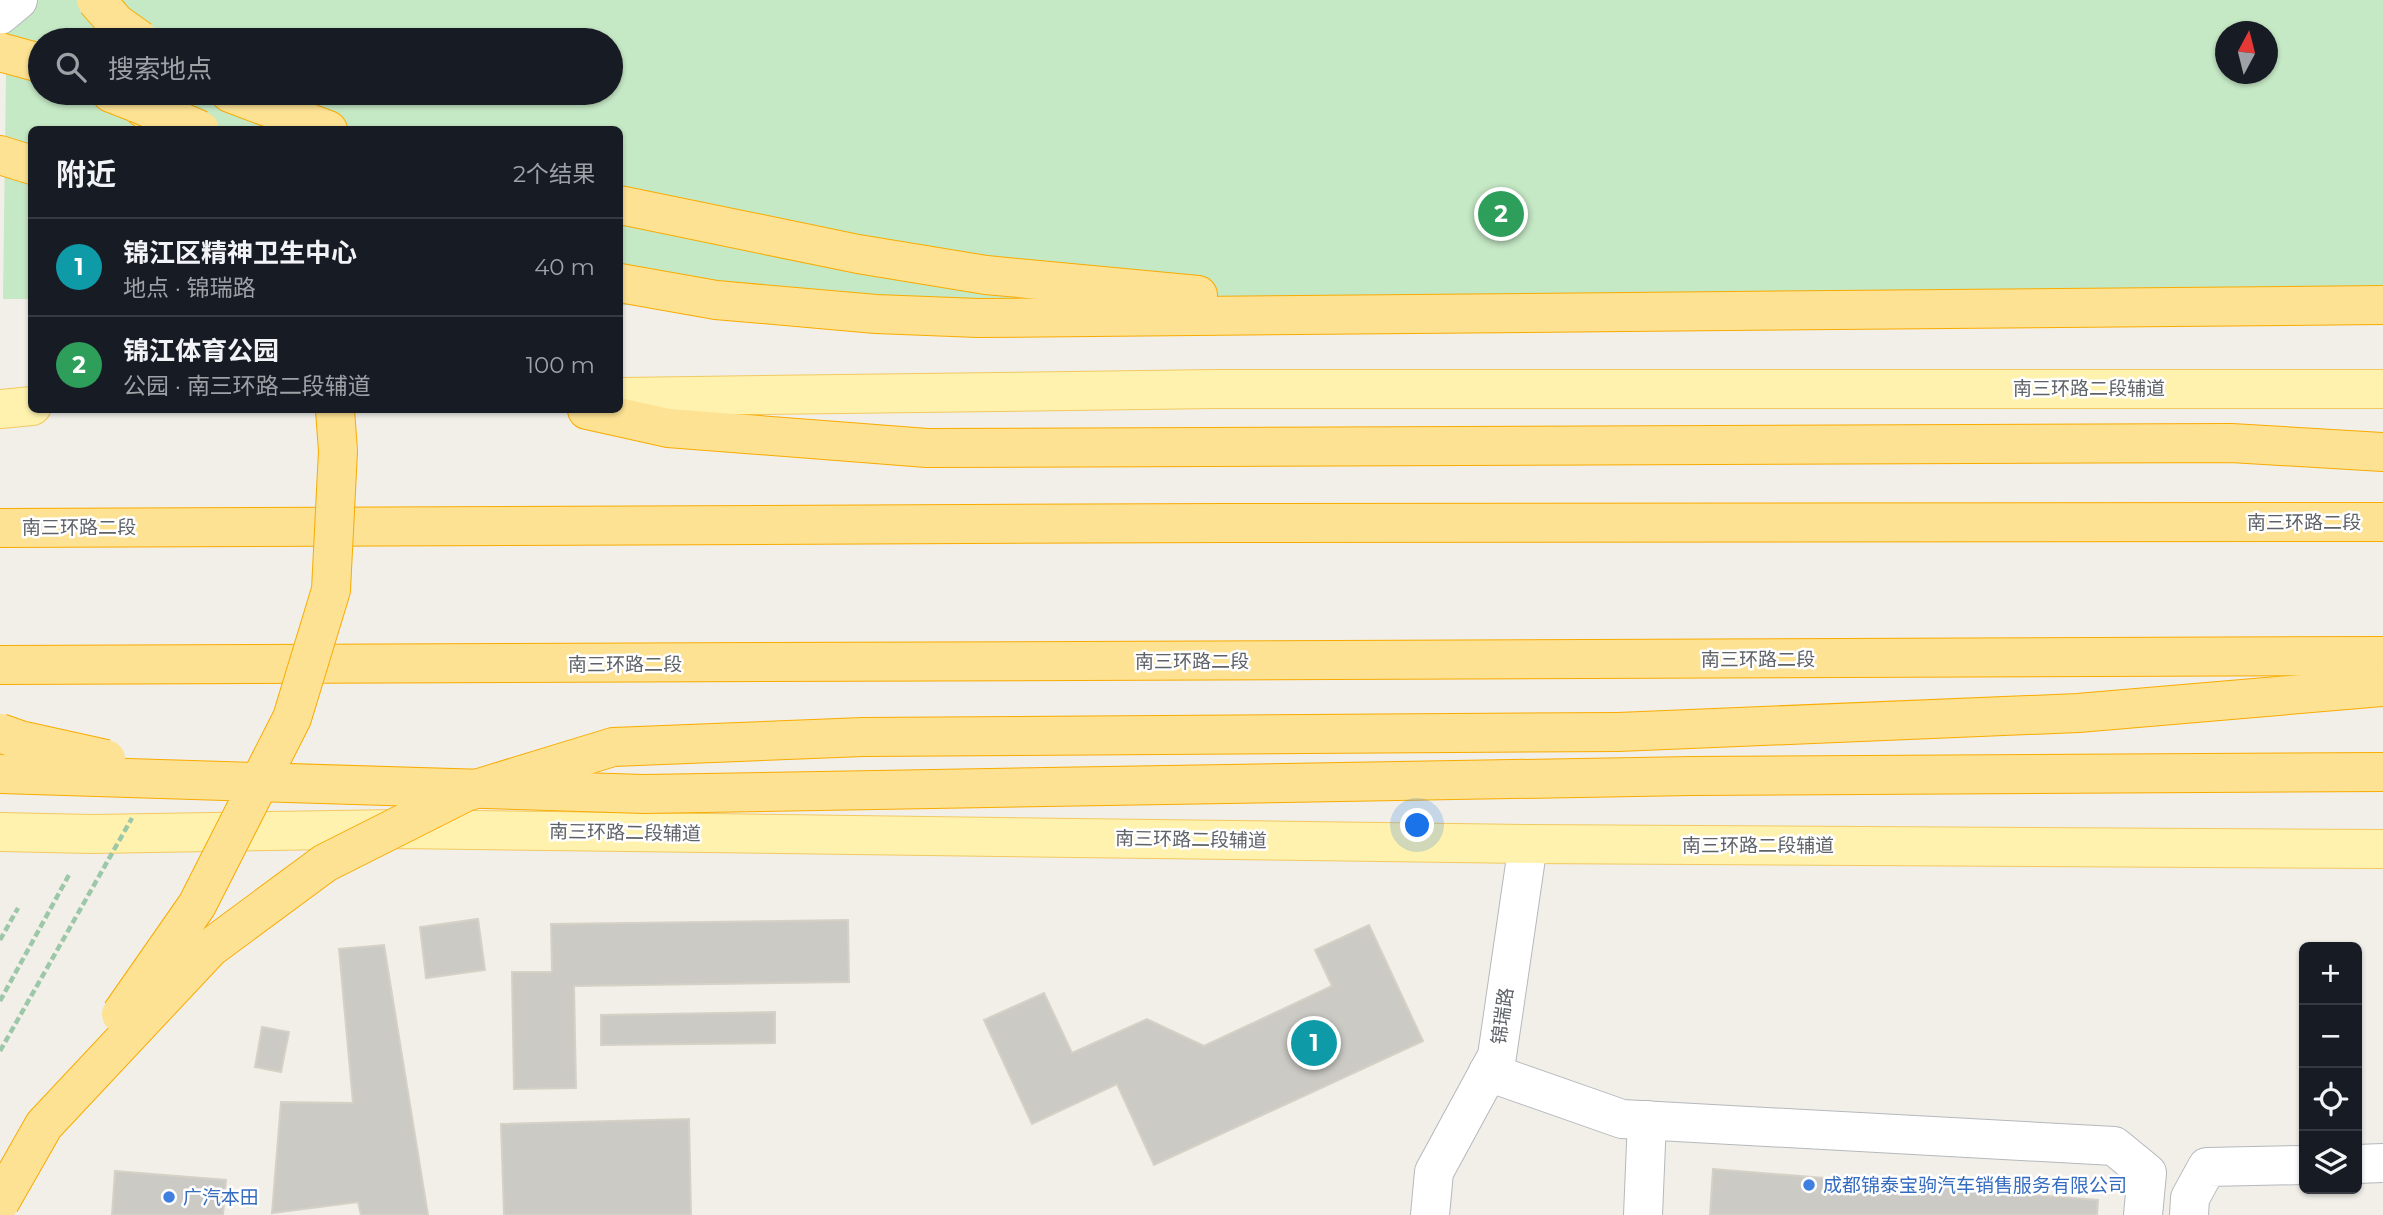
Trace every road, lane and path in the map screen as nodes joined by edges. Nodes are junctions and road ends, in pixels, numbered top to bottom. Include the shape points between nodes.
1 (18, 0) edge
2 (96, 0) edge
3 (115, 0) edge
4 (0, 15) edge
5 (123, 28) edge
6 (128, 28) edge
7 (0, 52) edge
8 (28, 60) edge
9 (145, 105) edge
10 (152, 105) edge
11 (260, 105) edge
12 (168, 126) edge
13 (192, 126) edge
14 (316, 126) edge
15 (0, 155) edge
16 (28, 164) edge
17 (623, 206) edge
18 (623, 284) edge
19 (2383, 305) edge
20 (1405, 314) junction
21 (2383, 389) edge
22 (623, 397) edge
23 (28, 406) edge
24 (0, 409) edge
25 (335, 413) edge
26 (600, 413) edge
27 (2383, 452) edge
28 (2383, 522) edge
29 (0, 528) edge
30 (2383, 656) edge
31 (0, 665) edge
32 (2383, 687) edge
33 (0, 733) edge
34 (2383, 772) edge
35 (0, 774) edge
36 (194, 779) junction
37 (136, 811) dead end
38 (0, 832) edge
39 (93, 834) junction
40 (1528, 844) junction
41 (2383, 849) edge
42 (18, 908) dead end
43 (0, 940) edge
44 (0, 1001) edge
45 (0, 1051) edge
46 (1488, 1072) junction
47 (1647, 1121) junction
48 (44, 1125) junction
49 (2383, 1163) edge
50 (2362, 1164) edge
51 (2299, 1165) edge
52 (0, 1202) edge
53 (1430, 1215) edge
54 (1643, 1215) edge
55 (2143, 1215) edge
56 (2189, 1215) edge

1 - 4 street
2 - 5 highway, bridge
3 - 6 street
7 - 8 highway
9 - 12 highway, bridge
10 - 13 highway, bridge
11 - 14 highway
15 - 16 highway
17 - 20 highway via 986,275
18 - 20 highway via 716,300 876,314
19 - 20 highway
21 - 22 main road, 南三环路二段辅道 via 1216,389
23 - 24 main road
25 - 48 highway, bridge via 338,451 331,590 292,718 197,905
26 - 27 highway via 667,428 927,448 2231,443
28 - 29 highway, 南三环路二段
30 - 31 highway, 南三环路二段
32 - 48 highway, bridge via 2078,713 1618,732 863,737 613,747 466,792 325,863 210,948
33 - 36 highway, bridge
34 - 36 highway, bridge via 1692,776 644,794
35 - 36 highway, bridge
37 - 45 path, bridge
38 - 39 main road, 南三环路二段辅道
39 - 40 main road, 南三环路二段辅道 via 398,829
39 - 44 path
40 - 41 main road, 南三环路二段辅道
40 - 46 street, 锦瑞路 via 1497,1056
42 - 43 path
46 - 47 street via 1622,1119
46 - 53 street, 锦瑞路 via 1434,1172
47 - 54 street
47 - 55 street via 2114,1146 2147,1172
48 - 52 highway, bridge
49 - 50 street
51 - 56 street via 2207,1167 2190,1198

